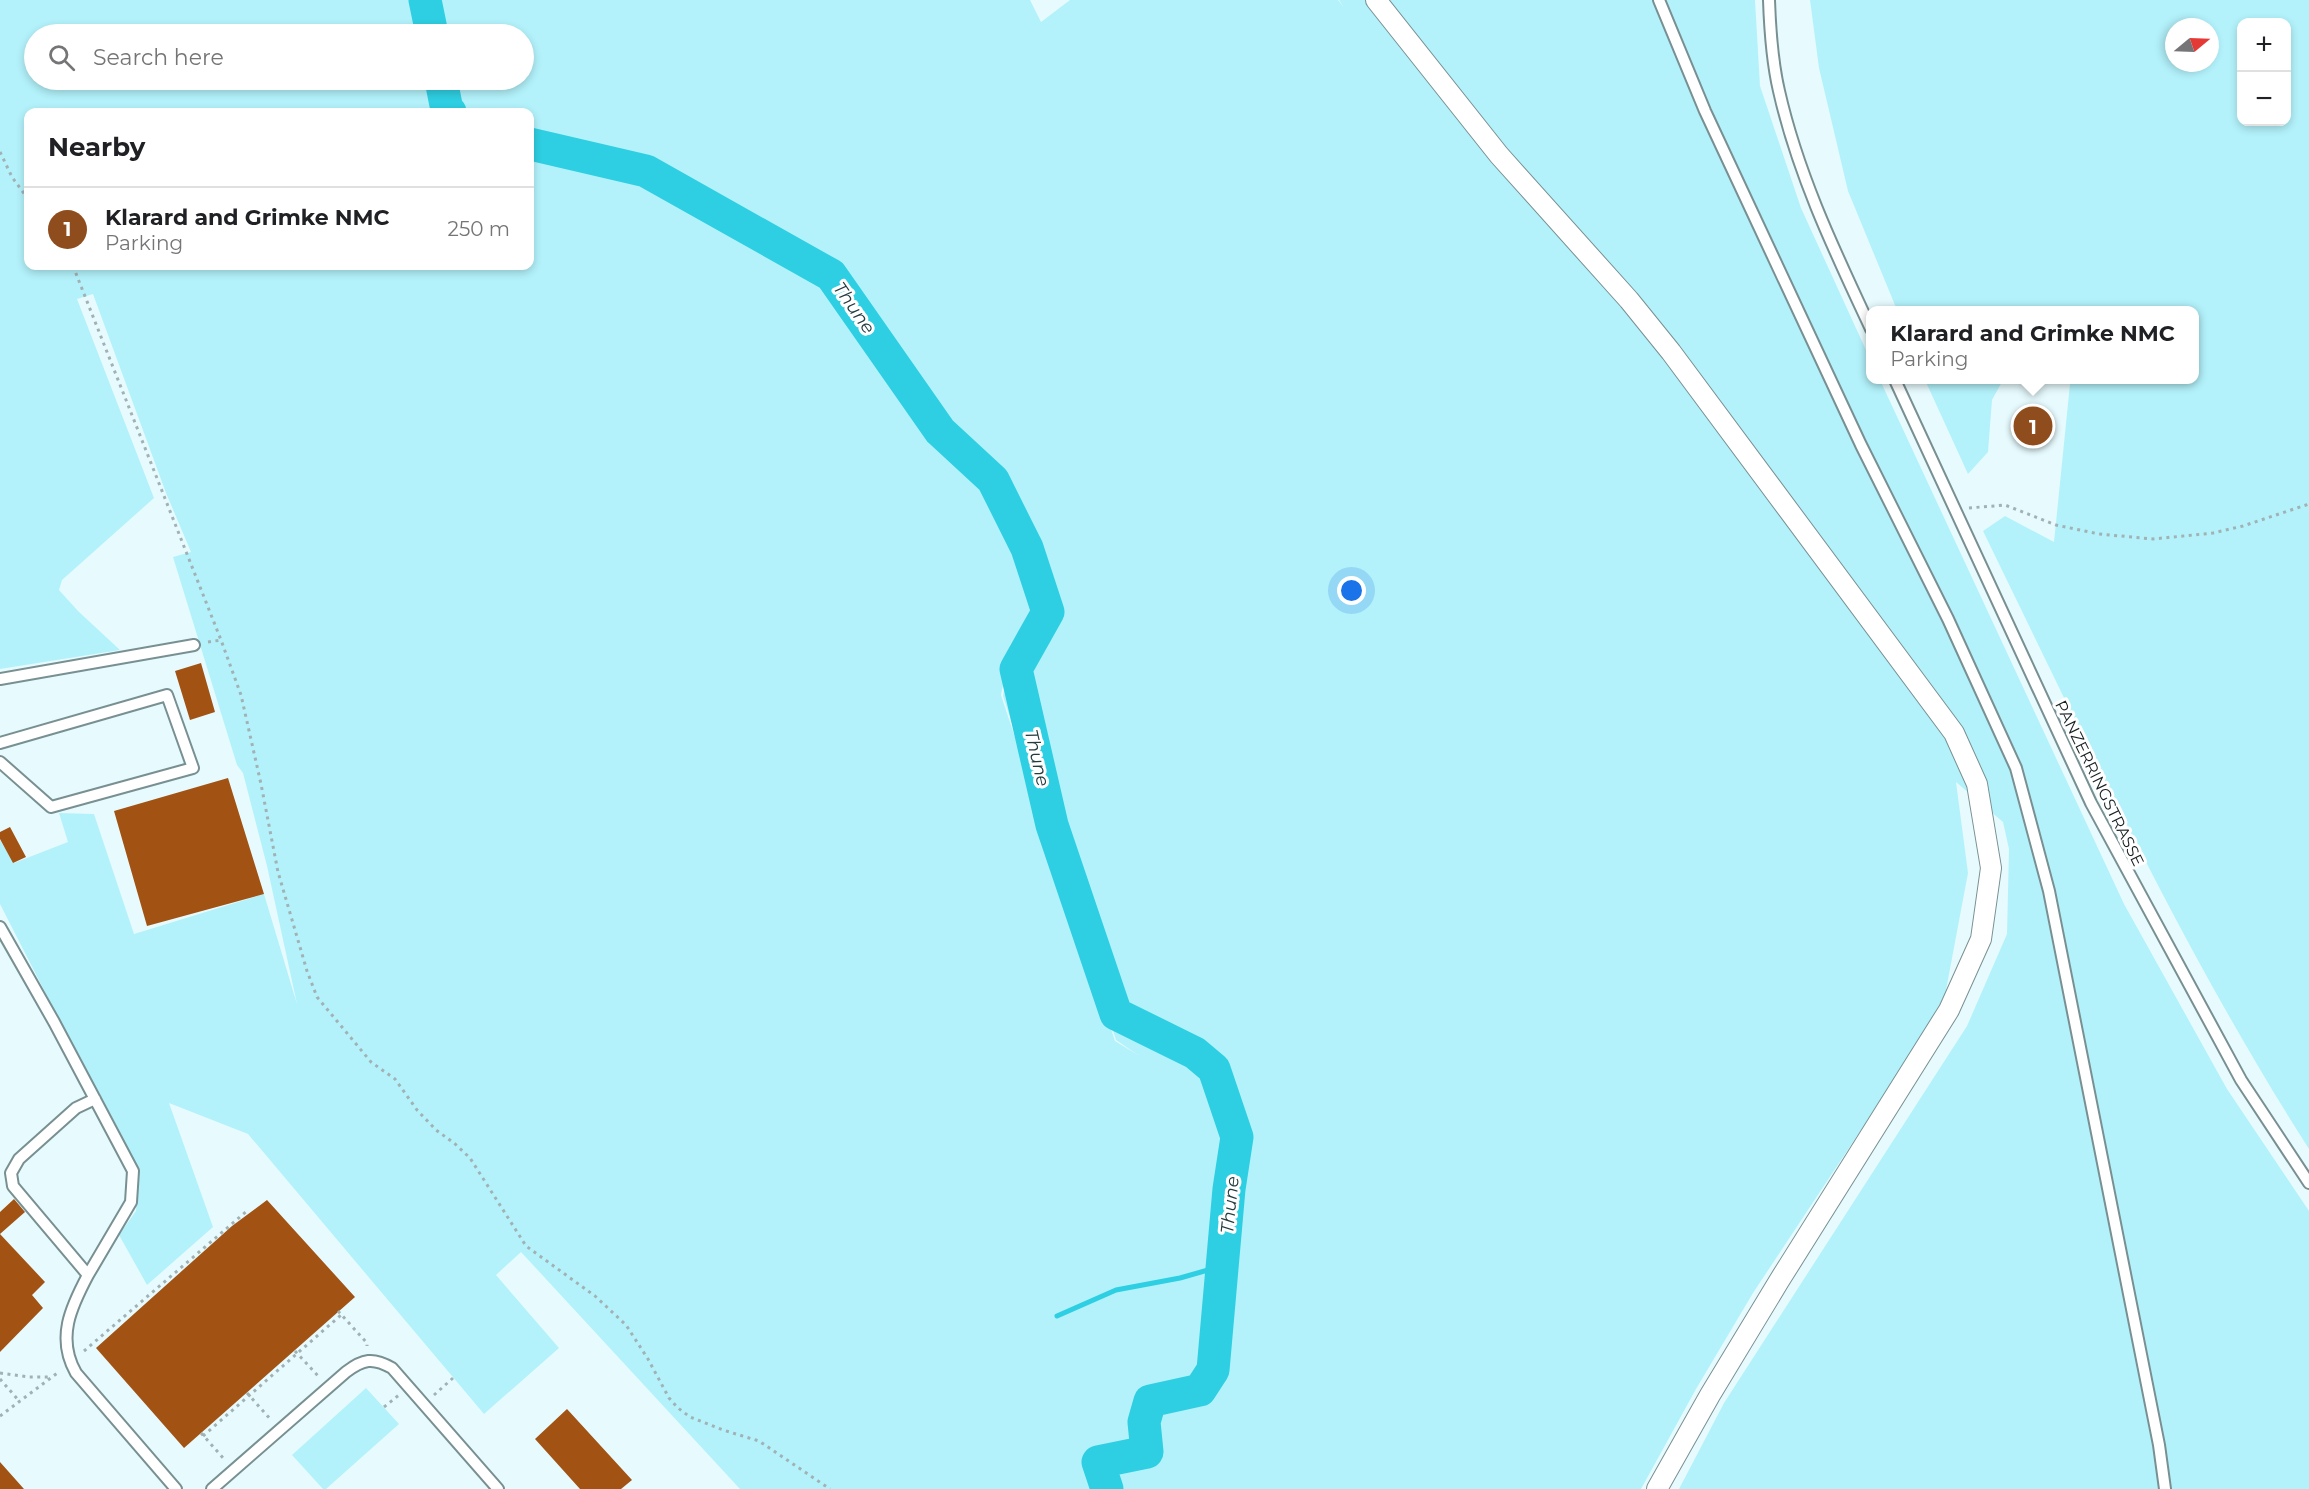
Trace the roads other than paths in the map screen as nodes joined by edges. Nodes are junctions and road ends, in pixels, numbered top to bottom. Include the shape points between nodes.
1 (1376, 0) edge
2 (1659, 0) edge
3 (1769, 0) edge
4 (1866, 318) edge
5 (1896, 384) edge
6 (194, 645) dead end
7 (0, 679) edge
8 (0, 743) edge
9 (0, 762) edge
10 (0, 927) edge
11 (95, 1099) junction
12 (2309, 1183) edge
13 (88, 1275) junction
14 (176, 1489) edge
15 (212, 1489) edge
16 (498, 1489) edge
17 (1658, 1489) edge
18 (2165, 1489) edge

1 - 17 street via 1499,155 1671,352 1953,733 1977,784 1991,868 1981,939 1949,1010 1779,1281
2 - 18 lane via 1705,111 2016,768 2049,891
3 - 4 lane via 1779,90 1799,162 1822,225
5 - 12 lane, PANZERRINGSTRASSE via 2091,803 2241,1080
6 - 7 lane
8 - 9 lane via 167,695 193,768 51,807
10 - 11 lane
11 - 13 lane via 133,1171 131,1202
11 - 13 lane via 76,1108 40,1139 18,1159 11,1173 13,1186
13 - 14 lane via 66,1325 70,1363
15 - 16 lane via 356,1364 379,1361 392,1368

